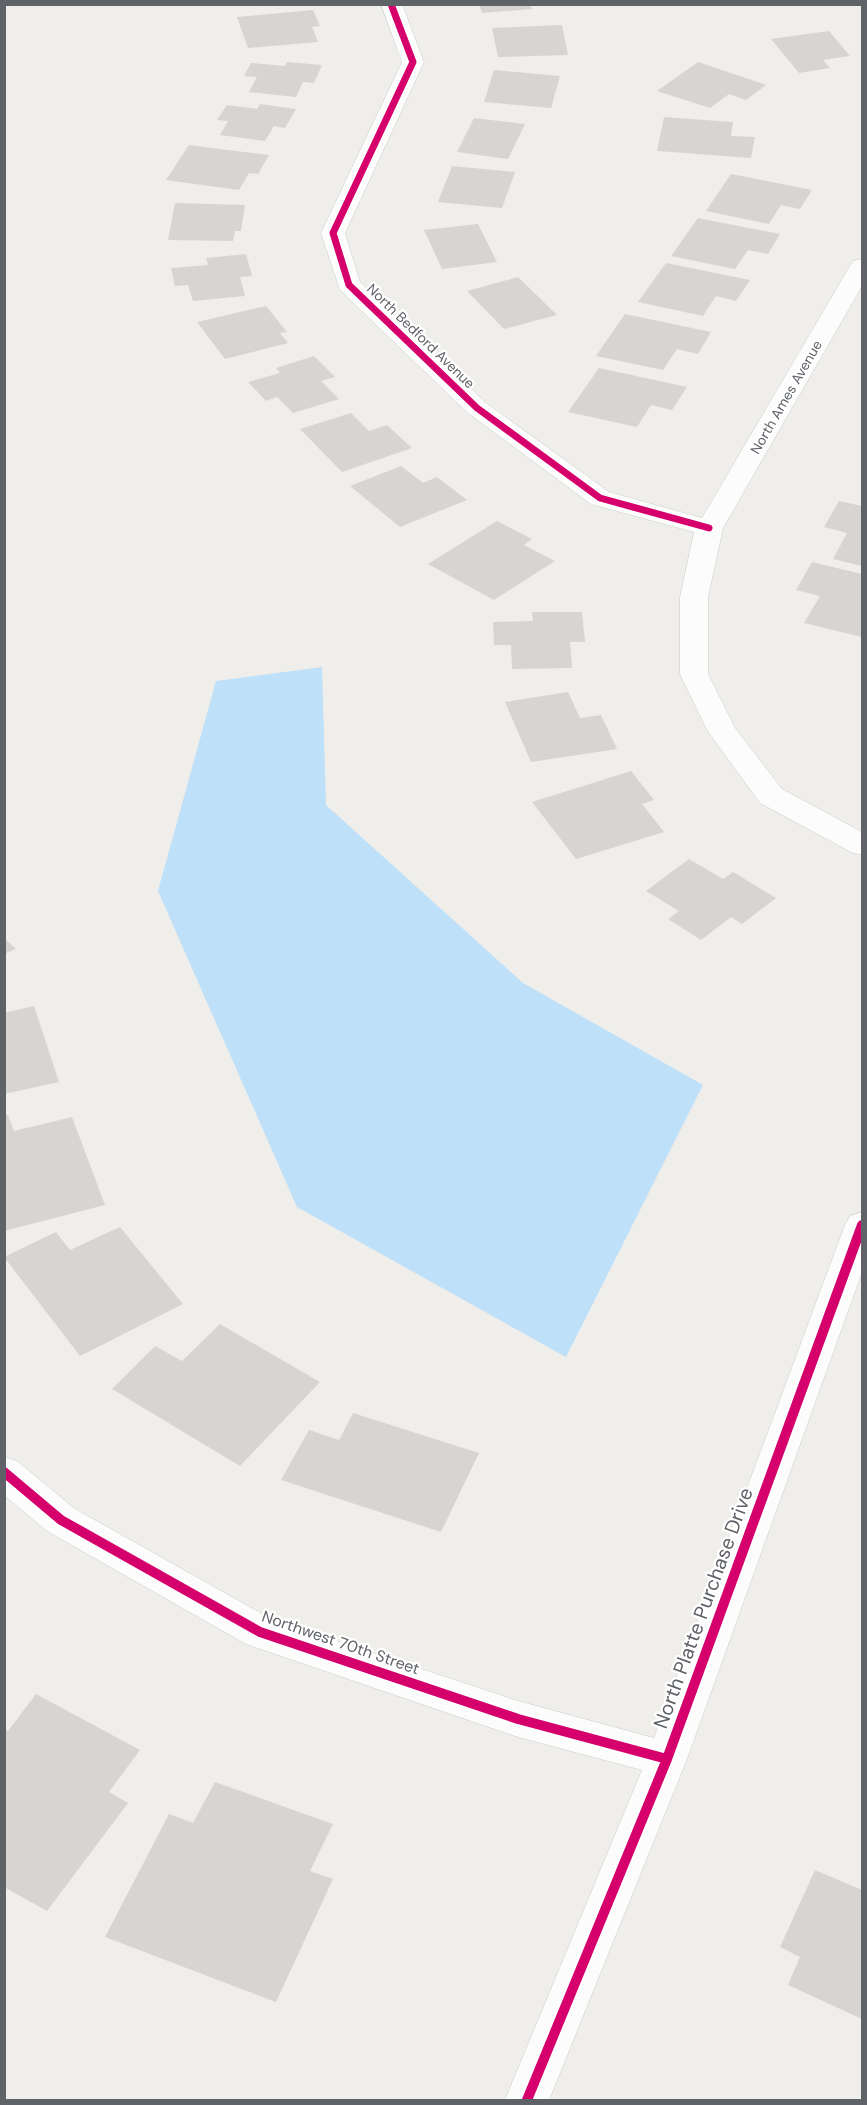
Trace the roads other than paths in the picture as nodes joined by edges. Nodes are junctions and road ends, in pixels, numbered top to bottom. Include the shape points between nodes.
1 (391, 4) edge
2 (862, 267) edge
3 (709, 528) junction
4 (862, 845) edge
5 (862, 1225) edge
6 (4, 1472) edge
7 (667, 1759) junction
8 (527, 2100) edge

1 - 3 street, North Bedford Avenue via 413,62 333,233 349,285 477,408 600,498
2 - 3 street, North Ames Avenue
3 - 4 street, North Ames Avenue via 694,597 694,674 722,730 771,796
5 - 7 street, North Platte Purchase Drive
6 - 7 street, Northwest 70th Street via 61,1520 260,1632 518,1719
7 - 8 street, North Platte Purchase Drive

